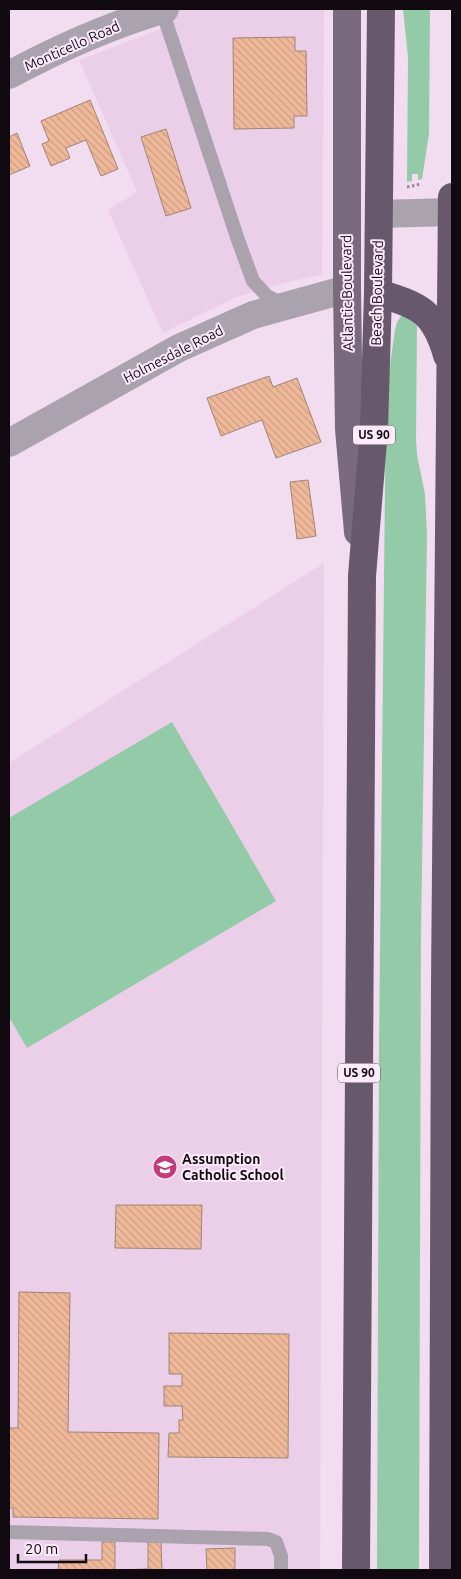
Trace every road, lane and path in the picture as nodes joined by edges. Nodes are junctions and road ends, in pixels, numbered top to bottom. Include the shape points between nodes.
1 (164, 9) edge
2 (347, 9) edge
3 (382, 9) edge
4 (9, 75) edge
5 (421, 184) dead end
6 (406, 187) dead end
7 (452, 197) edge
8 (452, 212) edge
9 (379, 214) junction
10 (347, 289) junction
11 (378, 293) junction
12 (285, 305) junction
13 (452, 371) edge
14 (9, 443) edge
15 (452, 443) edge
16 (362, 576) junction
17 (450, 722) edge
18 (448, 980) edge
19 (448, 1225) edge
20 (448, 1256) edge
21 (448, 1324) edge
22 (448, 1383) edge
23 (9, 1532) edge
24 (281, 1570) edge
25 (356, 1570) edge
26 (443, 1570) edge
27 (447, 1570) edge
28 (452, 1570) edge

1 - 4 street, Monticello Road via 98,32
1 - 12 lane via 253,281 267,296
2 - 10 main road, Atlantic Boulevard
3 - 9 highway, Beach Boulevard / US 90
5 - 6 path
7 - 8 highway
8 - 9 street
8 - 13 highway
9 - 11 highway, Beach Boulevard / US 90
10 - 11 main road
10 - 12 street, Holmesdale Road
10 - 16 main road, Atlantic Boulevard via 349,429
11 - 13 highway via 422,310 431,319 439,331
11 - 16 highway, Beach Boulevard / US 90 via 374,429
12 - 14 street, Holmesdale Road via 179,348
13 - 15 highway
15 - 17 highway
16 - 25 highway, US 90
17 - 18 highway
18 - 19 highway
19 - 20 highway
20 - 21 highway
21 - 22 highway
22 - 26 highway
23 - 24 lane via 268,1538 276,1542
27 - 28 street

